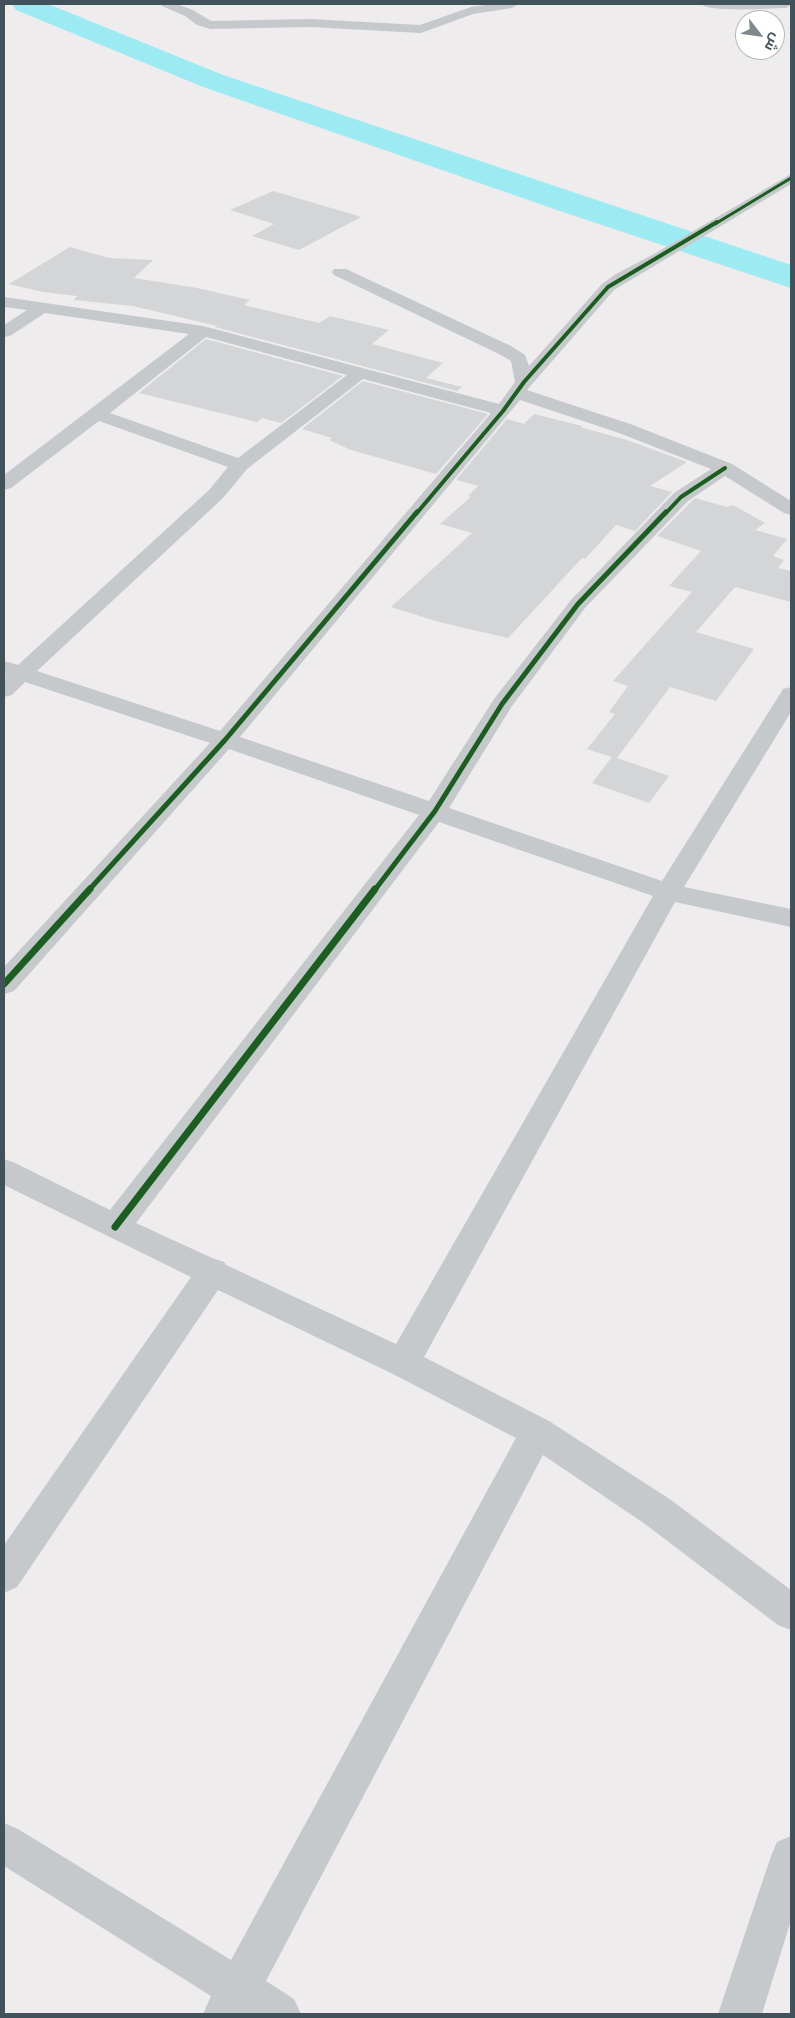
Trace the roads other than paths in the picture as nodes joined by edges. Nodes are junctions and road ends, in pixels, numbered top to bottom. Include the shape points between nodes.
1 (166, 4) edge
2 (512, 4) edge
3 (707, 4) edge
4 (786, 4) edge
5 (791, 178) edge
6 (340, 272) dead end
7 (4, 302) edge
8 (40, 309) junction
9 (203, 330) junction
10 (4, 332) edge
11 (361, 372) junction
12 (521, 387) junction
13 (503, 411) junction
14 (97, 414) junction
15 (240, 465) junction
16 (725, 468) junction
17 (4, 484) edge
18 (791, 509) edge
19 (12, 671) edge
20 (4, 690) edge
21 (791, 694) edge
22 (225, 740) junction
23 (435, 811) junction
24 (668, 892) junction
25 (791, 918) edge
26 (4, 984) edge
27 (4, 1171) edge
28 (115, 1227) junction
29 (213, 1271) junction
30 (403, 1363) junction
31 (537, 1432) junction
32 (4, 1574) edge
33 (791, 1612) edge
34 (4, 1843) edge
35 (791, 1856) edge
36 (231, 2001) edge
37 (279, 2014) edge
38 (740, 2014) edge

1 - 2 street via 210,25 310,23 421,29 471,11
3 - 4 street
5 - 12 street via 608,287
6 - 12 street via 505,350 519,359
7 - 8 street
8 - 9 street
8 - 10 street
9 - 11 street
9 - 14 street
11 - 13 street
11 - 15 street
12 - 13 street
12 - 16 street
13 - 22 street
14 - 15 street
14 - 17 street
15 - 19 street via 216,494
16 - 18 street
16 - 23 street via 682,497 578,604 502,704
19 - 20 street
19 - 22 street
21 - 24 street
22 - 23 street
22 - 26 street
23 - 24 street
23 - 28 street
24 - 25 street
24 - 30 street
27 - 28 street
28 - 29 street
29 - 30 street
29 - 32 street
30 - 31 street
31 - 33 street via 658,1512
31 - 36 street
34 - 36 street
35 - 38 street
36 - 37 street

